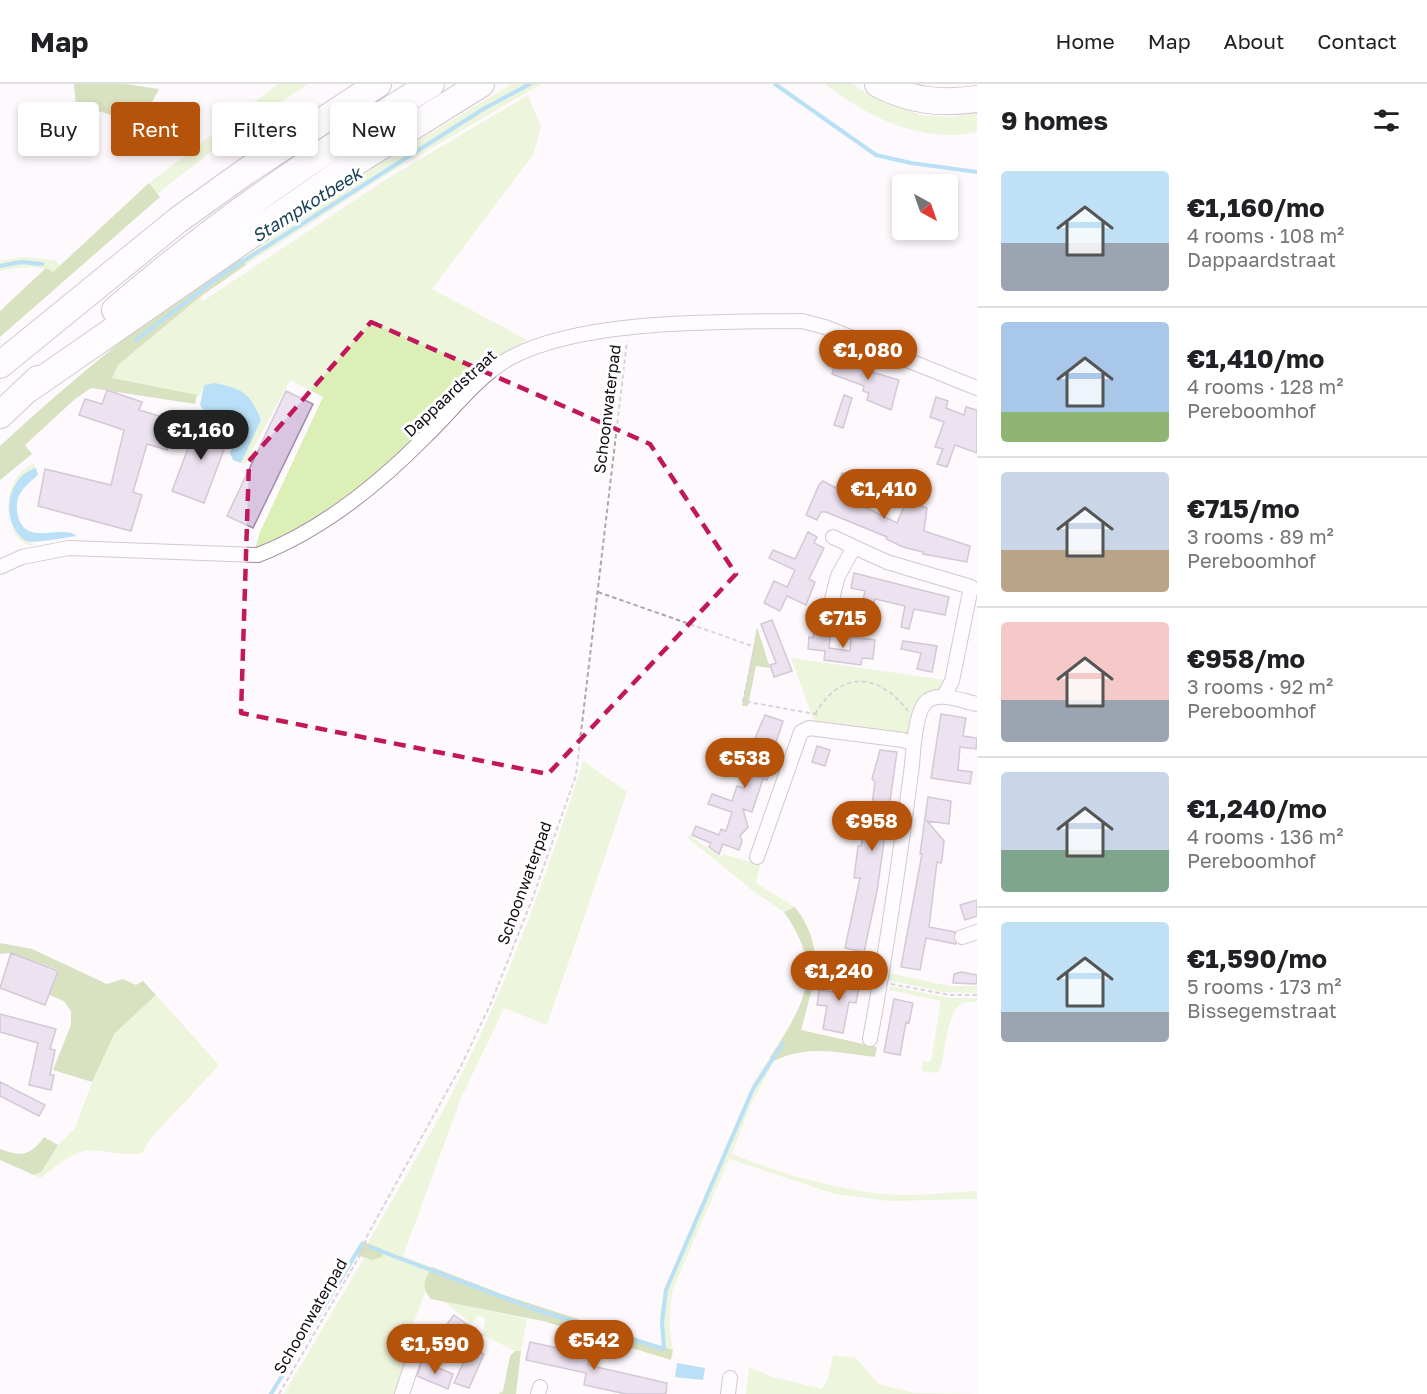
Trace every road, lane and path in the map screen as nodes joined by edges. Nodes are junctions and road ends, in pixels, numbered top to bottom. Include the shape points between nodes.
1 (378, 84) edge
2 (431, 84) edge
3 (481, 84) edge
4 (885, 87) edge
5 (977, 99) edge
6 (629, 328) junction
7 (0, 365) edge
8 (977, 388) edge
9 (27, 390) junction
10 (0, 415) edge
11 (833, 537) dead end
12 (854, 547) junction
13 (0, 567) edge
14 (974, 587) edge
15 (598, 592) junction
16 (832, 599) dead end
17 (944, 696) junction
18 (977, 704) edge
19 (909, 712) dead end
20 (914, 744) junction
21 (757, 858) dead end
22 (977, 932) edge
23 (962, 937) dead end
24 (881, 982) junction
25 (977, 995) edge
26 (870, 1039) dead end
27 (413, 1361) dead end
28 (730, 1378) dead end
29 (279, 1394) edge
30 (402, 1394) edge
31 (728, 1394) edge

1 - 7 highway via 188,213
2 - 9 highway via 326,149 199,240
3 - 9 highway via 362,158
4 - 5 highway via 930,102
6 - 8 street, Dappaardstraat via 802,321
6 - 13 street, Dappaardstraat via 536,346 509,359 368,489 286,544 258,555 69,549 22,556
6 - 15 path, Schoonwaterpad
9 - 10 highway
11 - 12 street
12 - 14 street via 887,562
12 - 16 street via 838,576
14 - 17 street via 952,681
15 - 19 path via 755,647 742,702 815,714 844,684 869,682 887,688
15 - 29 path, Schoonwaterpad via 576,774 492,1003 363,1250
17 - 18 street
17 - 20 street via 932,698 922,708
20 - 21 street via 809,728 801,732
20 - 24 street
22 - 23 street
24 - 25 path via 950,995
24 - 26 street
27 - 30 street
28 - 31 street

